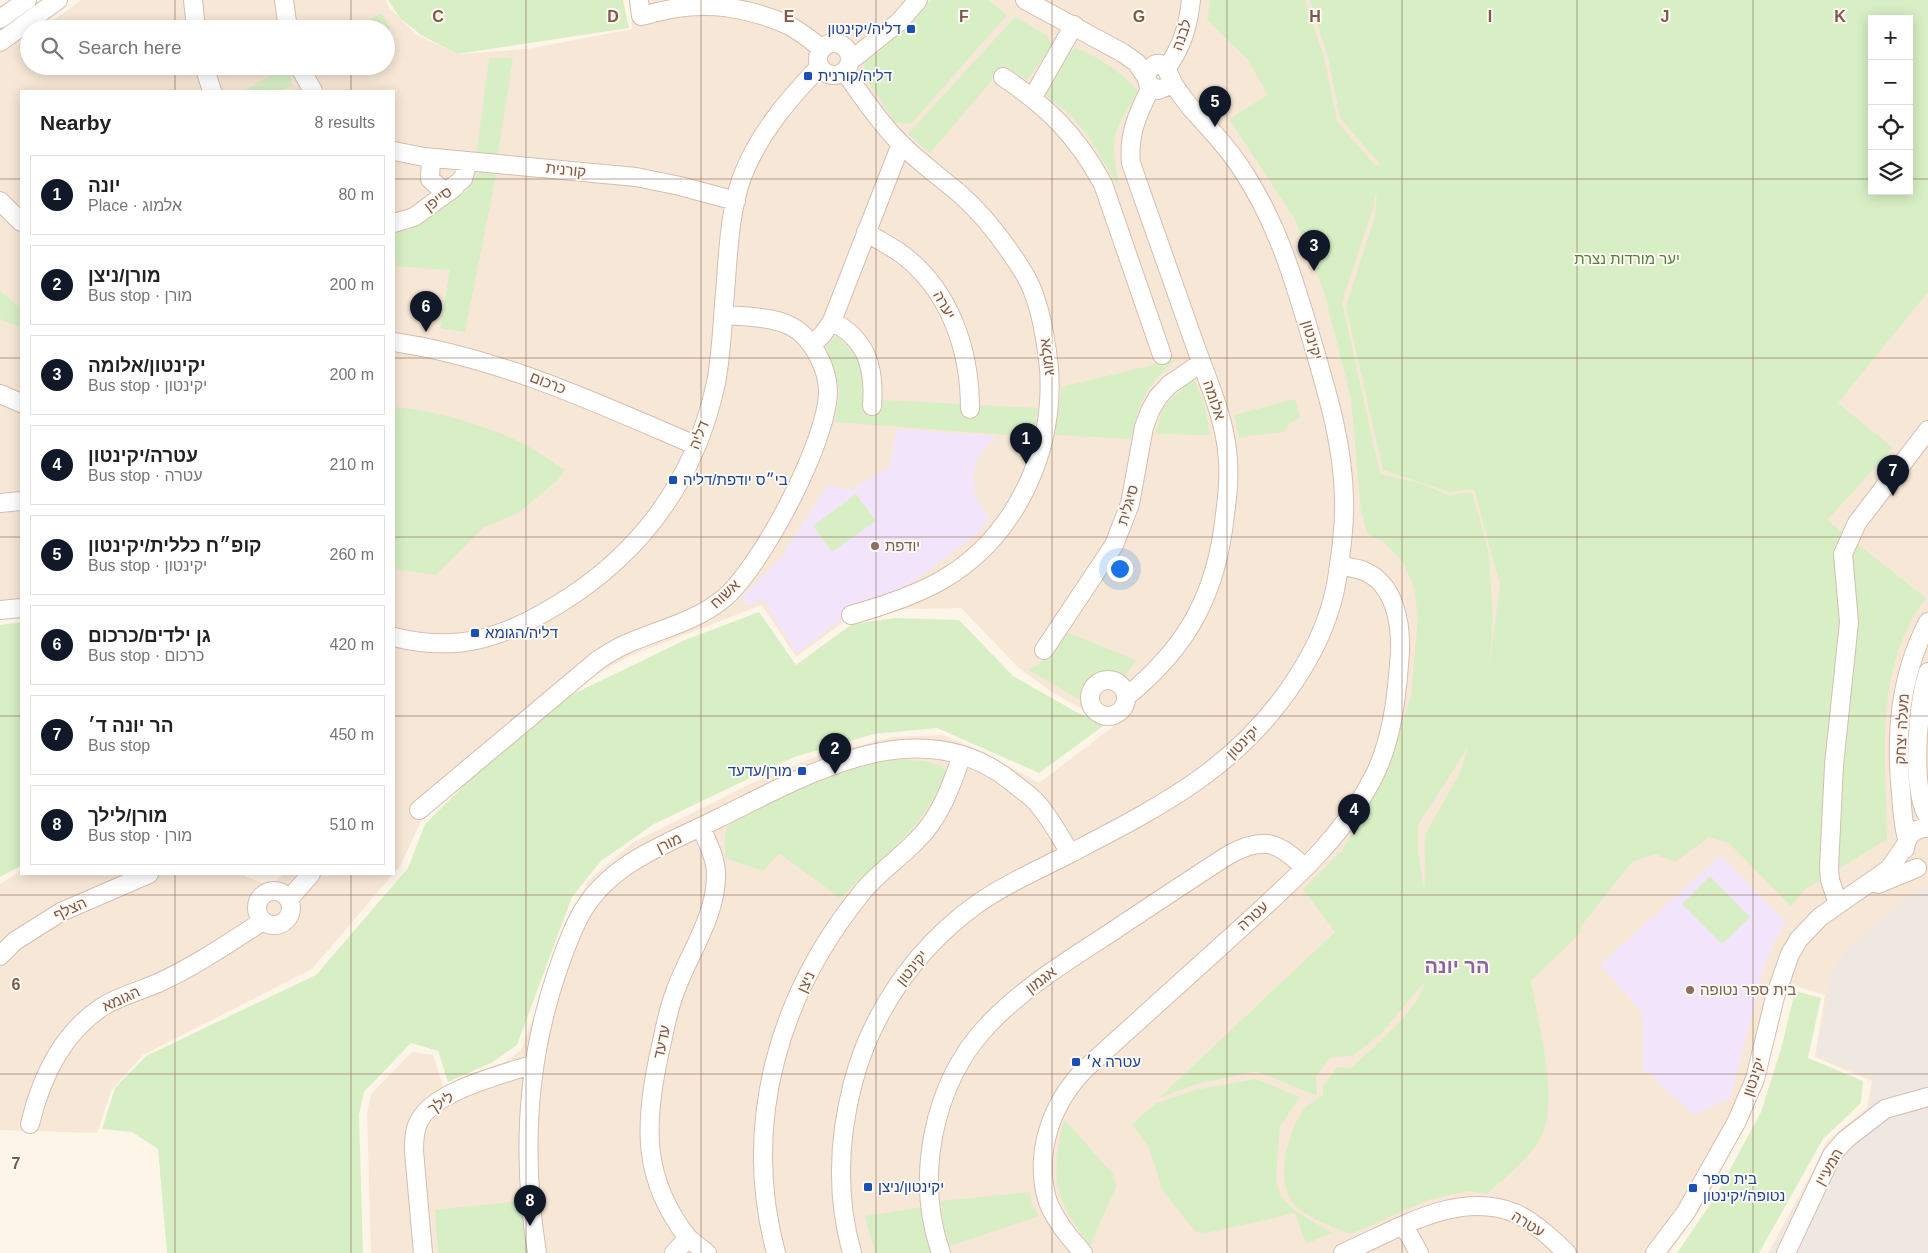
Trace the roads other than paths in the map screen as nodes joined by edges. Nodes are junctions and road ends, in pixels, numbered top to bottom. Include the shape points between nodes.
1 (27, 0) edge
2 (58, 0) edge
3 (193, 0) edge
4 (284, 0) edge
5 (639, 0) edge
6 (904, 0) edge
7 (918, 0) edge
8 (1025, 0) edge
9 (1191, 0) edge
10 (728, 4) edge
11 (0, 19) edge
12 (30, 20) edge
13 (195, 20) edge
14 (287, 20) edge
15 (1074, 25) junction
16 (20, 28) edge
17 (0, 42) edge
18 (840, 45) junction
19 (821, 58) junction
20 (847, 66) junction
21 (207, 75) edge
22 (304, 75) edge
23 (1003, 77) dead end
24 (1159, 78) junction
25 (212, 90) edge
26 (312, 90) edge
27 (1033, 97) junction
28 (901, 144) junction
29 (395, 151) edge
30 (430, 158) junction
31 (468, 161) junction
32 (430, 179) junction
33 (456, 186) junction
34 (0, 201) edge
35 (736, 201) junction
36 (419, 213) junction
37 (20, 221) edge
38 (395, 223) edge
39 (866, 232) junction
40 (723, 314) junction
41 (832, 321) junction
42 (395, 342) edge
43 (812, 345) junction
44 (1162, 355) dead end
45 (1201, 363) junction
46 (0, 394) edge
47 (20, 403) edge
48 (872, 406) dead end
49 (970, 409) dead end
50 (1928, 430) edge
51 (695, 445) junction
52 (20, 501) edge
53 (0, 503) edge
54 (1339, 565) junction
55 (20, 608) edge
56 (0, 610) edge
57 (851, 615) dead end
58 (1928, 622) edge
59 (395, 637) edge
60 (1044, 650) dead end
61 (1928, 672) edge
62 (1126, 697) dead end
63 (962, 755) junction
64 (418, 810) dead end
65 (1928, 817) edge
66 (701, 827) junction
67 (1928, 828) edge
68 (1906, 842) junction
69 (1070, 853) junction
70 (1305, 868) junction
71 (1924, 870) edge
72 (147, 875) edge
73 (310, 875) edge
74 (289, 899) junction
75 (1840, 903) junction
76 (263, 921) junction
77 (0, 956) edge
78 (534, 1064) junction
79 (1928, 1096) edge
80 (30, 1124) dead end
81 (1404, 1226) junction
82 (688, 1238) junction
83 (423, 1253) edge
84 (537, 1253) edge
85 (674, 1253) edge
86 (707, 1253) edge
87 (776, 1253) edge
88 (852, 1253) edge
89 (941, 1253) edge
90 (1083, 1253) edge
91 (1343, 1253) edge
92 (1419, 1253) edge
93 (1567, 1253) edge
94 (1655, 1253) edge
95 (1786, 1253) edge

1 - 11 street
2 - 12 street
3 - 13 street
4 - 14 street
5 - 10 street via 642,16 679,8
6 - 18 street via 866,33
7 - 20 street via 899,22
8 - 15 street
9 - 24 street, לבנה via 1188,28 1182,45
10 - 19 street via 787,24
15 - 24 street
15 - 27 street
16 - 17 street
18 - 19 street via 830,44
18 - 20 street via 848,52
19 - 20 street via 824,72 833,75
19 - 35 street, דליה via 773,119 749,162
20 - 28 street, אלמוג via 879,120
21 - 25 street
22 - 26 street
23 - 27 street
24 - 45 street, אלומה via 1136,117 1130,136 1131,163
24 - 54 street, יקינטון via 1186,101 1238,164 1272,221 1290,267 1338,441 1344,498 1344,541
27 - 44 street via 1071,134 1103,184
28 - 39 street
28 - 57 street, אלמוג via 986,220 1024,273 1044,330 1050,391 1041,452 1012,516 994,538 944,579 916,594
29 - 30 street, קורנית
30 - 31 street, קורנית
30 - 32 street, סייפן
31 - 33 street, סייפן
31 - 35 street, קורנית via 636,177
32 - 33 street, סייפן via 441,189
32 - 36 street, סייפן via 430,202
33 - 36 street, סייפן
34 - 37 street
35 - 40 street, דליה
36 - 38 street, סייפן
39 - 41 street
39 - 49 street, יערה via 918,268 936,288 960,337 967,366
40 - 43 street, אשוח via 782,324 799,331
40 - 51 street, דליה via 716,382
41 - 43 street
41 - 48 street via 855,337 866,354 872,372
42 - 51 street, כרכום via 434,348 532,376
43 - 64 street, אשוח via 822,362 828,387 821,423 804,471 765,547 725,598 710,609 622,646 598,660
45 - 60 street, סיגלית via 1169,385 1150,411 1144,427 1130,504 1114,545
45 - 62 street, אלומה via 1227,450 1226,505 1217,565 1199,612 1182,640
46 - 47 street
50 - 75 street via 1857,523 1843,554 1849,622 1834,765 1829,868 1830,880
51 - 59 street, דליה via 653,523 614,564 570,597 526,624 492,637 450,643
52 - 53 street
54 - 69 street, יקינטון via 1315,647 1281,701 1255,732 1196,784
54 - 70 street, עטרה via 1365,571 1378,579 1390,593 1397,613 1400,642 1397,693 1389,733 1376,772 1356,809
55 - 56 street
58 - 68 street, מעלה יצחק via 1910,664 1901,702 1899,777
61 - 65 street, מעלה יצחק via 1918,738 1921,795
63 - 66 street, מורן via 910,748 876,752 794,782
63 - 69 street, מורן via 1000,772 1035,800
63 - 87 street, ניצן via 937,815 917,841 866,888 841,920 823,948 787,1022 773,1062 763,1134 765,1205
66 - 78 street, מורן via 622,867 581,913 567,942 548,999
66 - 82 street, עדעד via 716,874 714,893 674,994 648,1115 649,1146 660,1195
67 - 68 street via 1918,829
68 - 71 street via 1905,853 1910,862
68 - 75 street, יקינטון via 1889,869
69 - 88 street, יקינטון via 1010,884 948,928 902,978 878,1020 856,1072 841,1141 842,1205
70 - 89 street, אגמון via 1275,845 1262,842 1248,845 1044,976 985,1028 951,1081 931,1147 929,1204
70 - 90 street, עטרה via 1085,1069 1070,1084 1057,1105 1044,1152 1044,1179 1048,1200 1059,1221
71 - 75 street, יקינטון
72 - 77 street, הצלף via 61,912 15,941
73 - 74 street
74 - 76 street via 291,910 286,920 274,925
74 - 76 street via 280,891 263,894 257,905
75 - 94 street, יקינטון via 1809,927 1790,954 1775,997 1755,1079 1737,1121 1686,1212
76 - 80 street, הגומא via 184,970 103,1006 87,1018 71,1034 46,1074
78 - 83 street, לילך via 441,1099 426,1110 418,1122 414,1151
78 - 84 street, מורן via 528,1154
79 - 95 street, המעיין via 1885,1109 1845,1140 1832,1155
81 - 91 street, עטרה
81 - 92 street
81 - 93 street, עטרה via 1445,1210 1480,1205 1516,1214 1535,1225
82 - 85 street
82 - 86 street, עדעד

